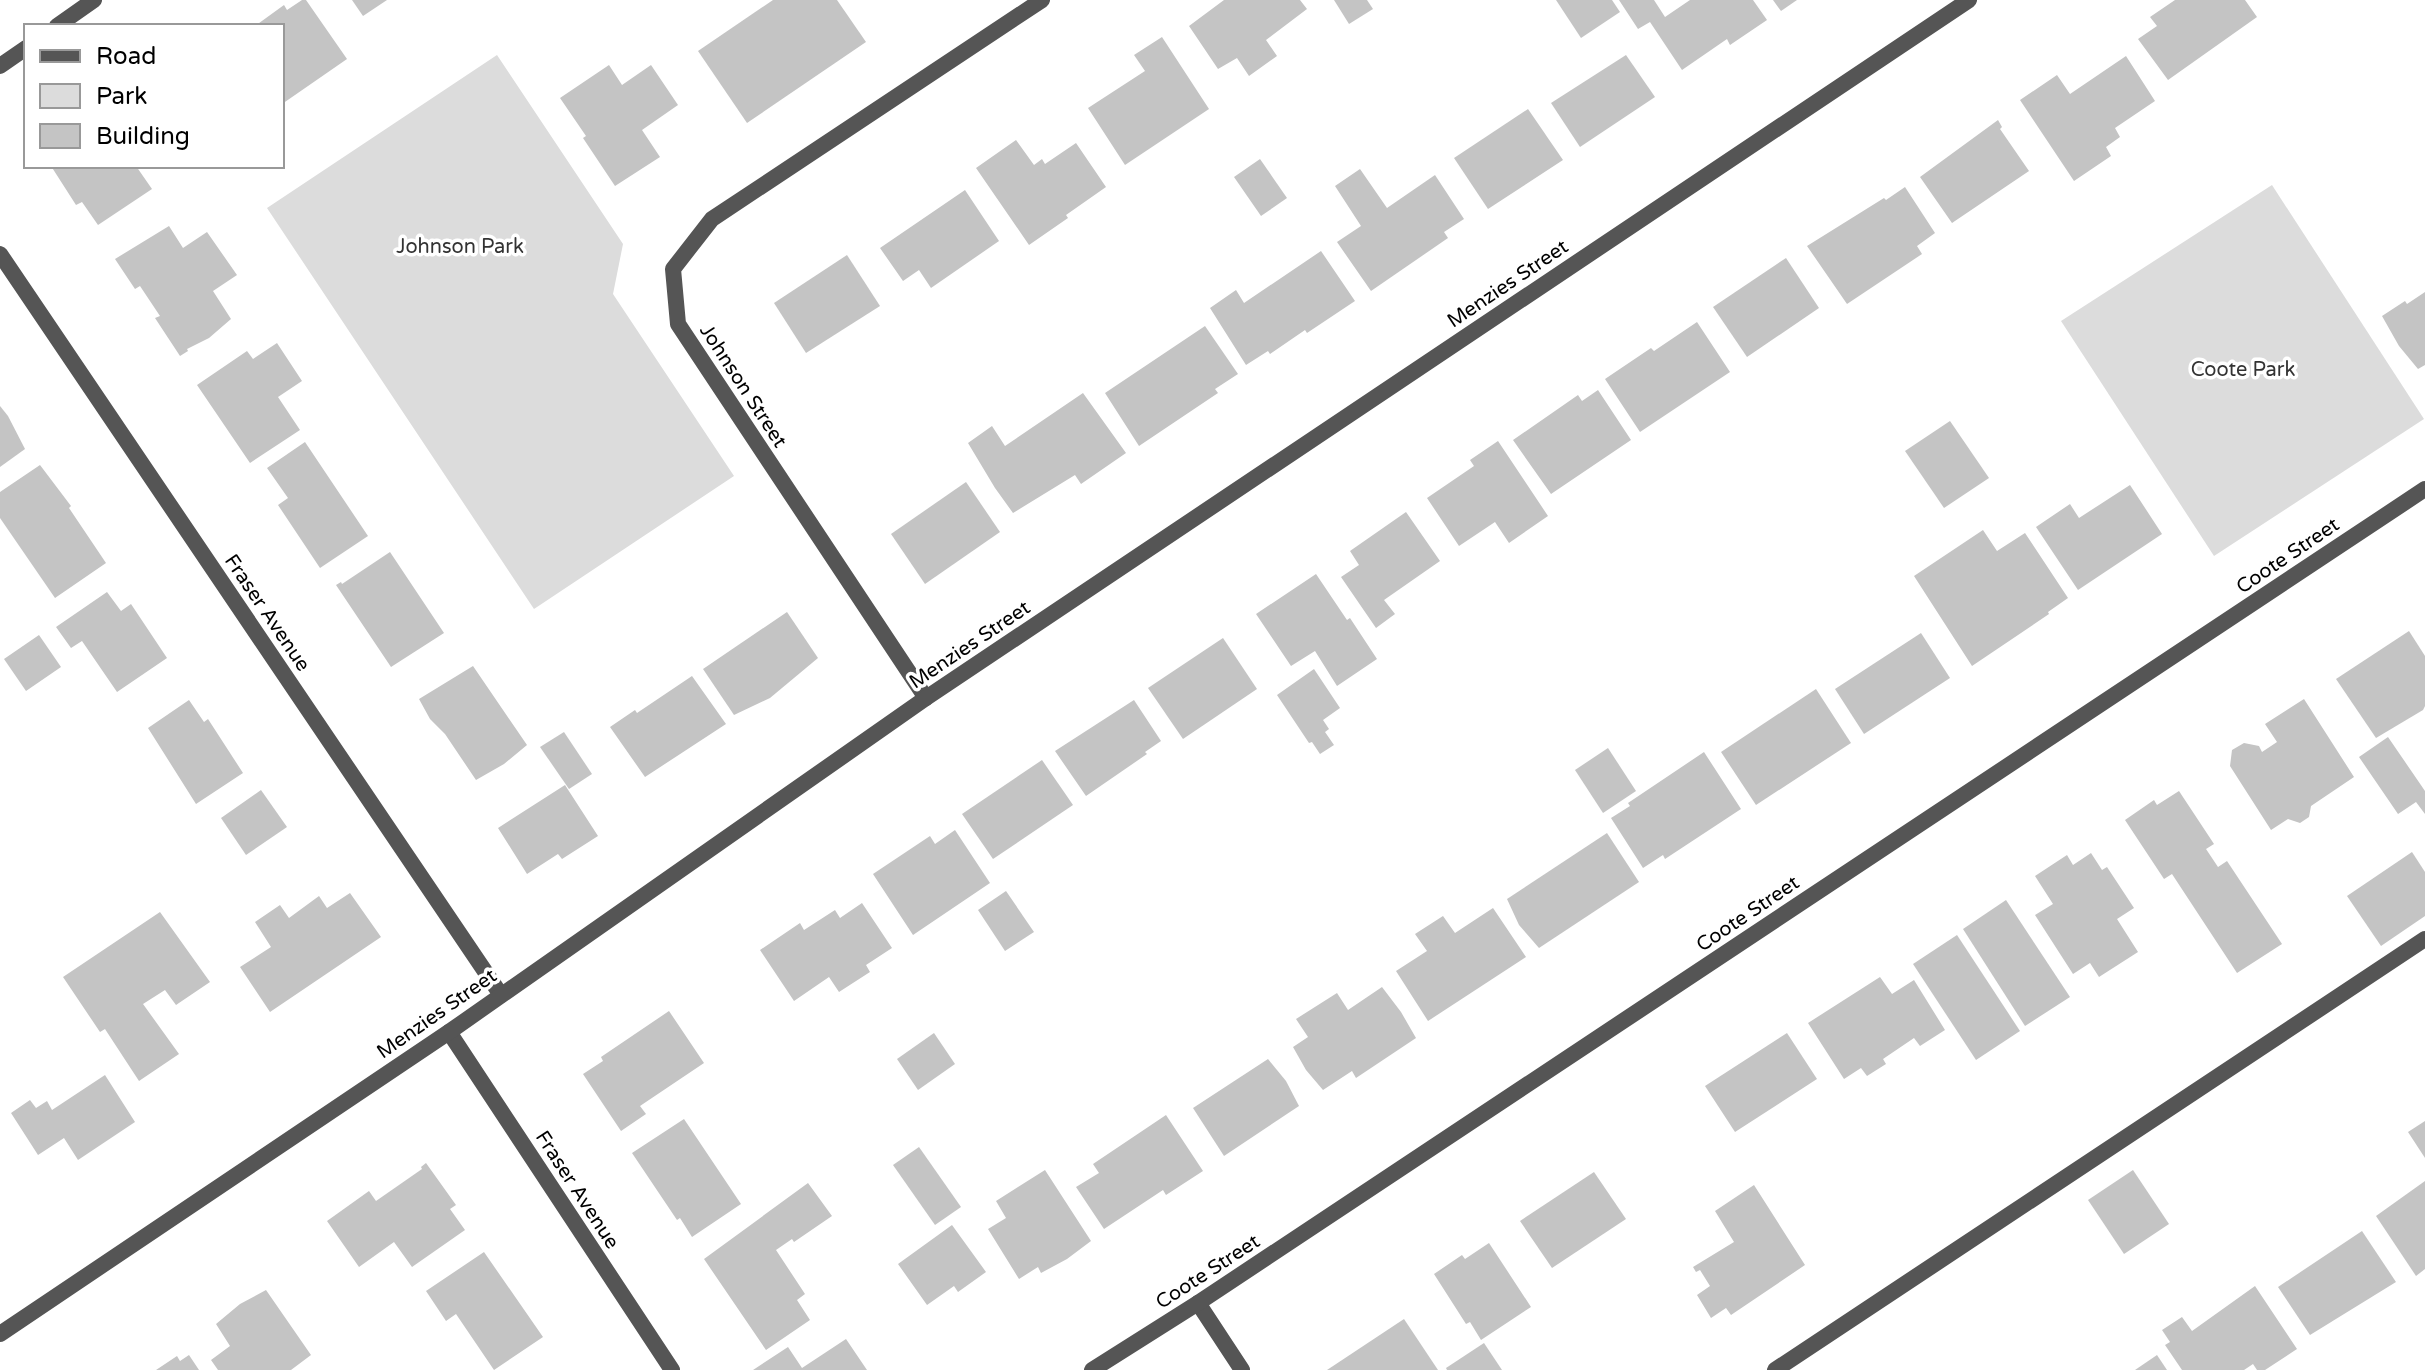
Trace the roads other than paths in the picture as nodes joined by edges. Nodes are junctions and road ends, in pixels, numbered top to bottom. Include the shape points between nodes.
1 (94, 0) edge
2 (1042, 0) edge
3 (1969, 0) edge
4 (60, 24) edge
5 (24, 49) edge
6 (0, 66) edge
7 (0, 254) edge
8 (2425, 489) edge
9 (926, 698) junction
10 (2425, 939) edge
11 (501, 995) junction
12 (449, 1032) junction
13 (1198, 1303) junction
14 (0, 1334) edge
15 (672, 1370) edge
16 (1092, 1370) edge
17 (1242, 1370) edge
18 (1775, 1370) edge

1 - 4 street
2 - 9 street, Johnson Street via 712,219 673,269 678,324
3 - 9 street, Menzies Street
5 - 6 street
7 - 11 street, Fraser Avenue
8 - 13 street, Coote Street
9 - 11 street, Menzies Street
10 - 18 street
11 - 12 street, Menzies Street
12 - 14 street, Menzies Street
12 - 15 street, Fraser Avenue
13 - 16 street, Coote Street
13 - 17 street

